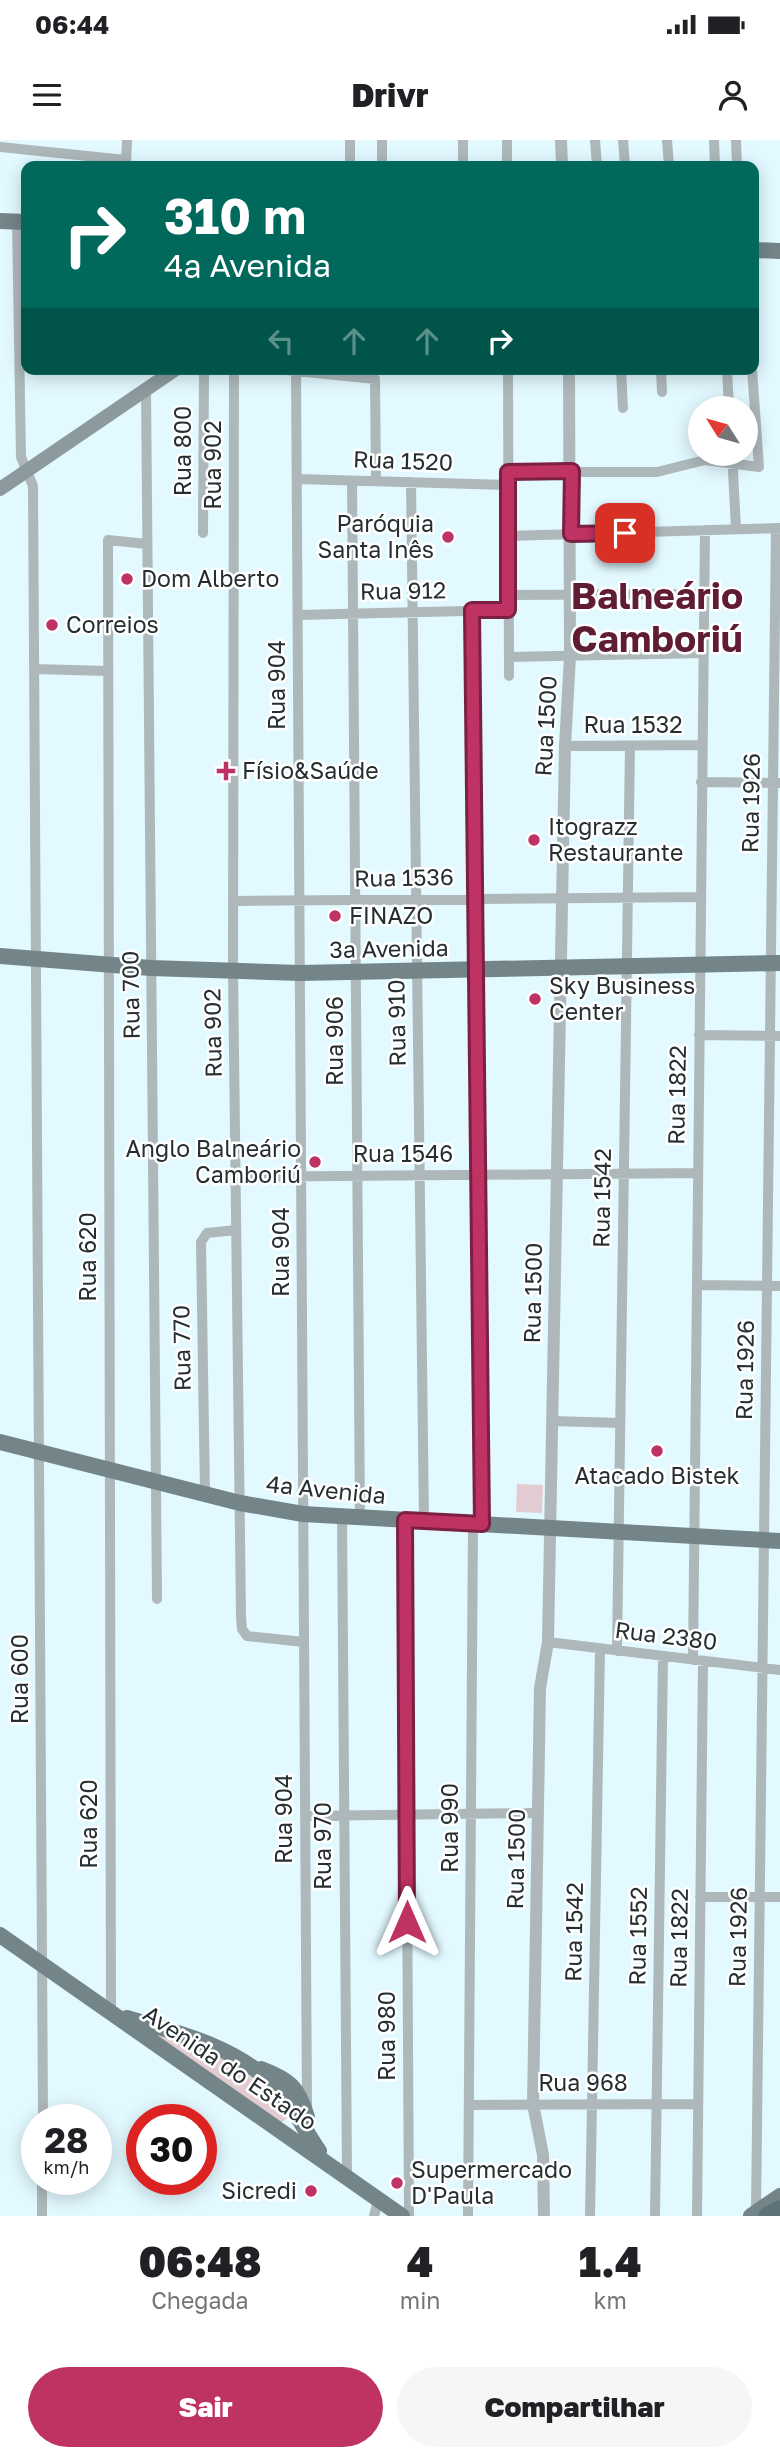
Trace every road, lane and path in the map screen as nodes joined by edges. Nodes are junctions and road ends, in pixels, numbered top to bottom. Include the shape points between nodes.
1 (127, 140) edge
2 (350, 140) edge
3 (382, 140) edge
4 (463, 140) edge
5 (507, 140) edge
6 (561, 140) edge
7 (595, 140) edge
8 (623, 140) edge
9 (667, 140) edge
10 (714, 140) edge
11 (736, 140) edge
12 (0, 147) edge
13 (110, 161) edge
14 (126, 161) edge
15 (350, 161) edge
16 (382, 161) edge
17 (463, 161) edge
18 (507, 161) edge
19 (562, 161) edge
20 (597, 161) edge
21 (625, 161) edge
22 (668, 161) edge
23 (716, 161) edge
24 (737, 161) edge
25 (0, 221) edge
26 (21, 222) edge
27 (759, 250) edge
28 (780, 251) edge
29 (21, 375) edge
30 (167, 375) edge
31 (204, 375) edge
32 (234, 375) edge
33 (296, 375) edge
34 (336, 375) edge
35 (508, 375) edge
36 (569, 375) edge
37 (621, 375) edge
38 (662, 375) edge
39 (727, 375) edge
40 (752, 375) edge
41 (146, 390) junction
42 (663, 392) dead end
43 (728, 396) edge
44 (754, 396) edge
45 (623, 408) dead end
46 (758, 453) edge
47 (688, 464) edge
48 (732, 466) edge
49 (756, 466) edge
50 (27, 471) junction
51 (572, 471) junction
52 (508, 472) junction
53 (297, 479) junction
54 (352, 481) junction
55 (376, 481) junction
56 (411, 482) junction
57 (508, 485) junction
58 (0, 489) edge
59 (778, 528) edge
60 (736, 529) junction
61 (705, 530) junction
62 (203, 533) dead end
63 (571, 534) junction
64 (508, 536) junction
65 (147, 544) junction
66 (704, 594) junction
67 (508, 595) junction
68 (570, 595) junction
69 (472, 610) junction
70 (508, 610) junction
71 (413, 612) junction
72 (353, 614) junction
73 (298, 615) junction
74 (704, 653) junction
75 (570, 656) junction
76 (509, 657) junction
77 (34, 670) junction
78 (108, 671) junction
79 (509, 676) dead end
80 (702, 745) junction
81 (565, 746) junction
82 (630, 746) junction
83 (701, 782) junction
84 (776, 783) edge
85 (628, 897) junction
86 (700, 897) junction
87 (562, 898) junction
88 (417, 899) junction
89 (475, 899) junction
90 (300, 900) junction
91 (355, 900) junction
92 (233, 901) junction
93 (0, 956) edge
94 (36, 959) junction
95 (775, 963) edge
96 (109, 965) junction
97 (700, 965) junction
98 (626, 967) junction
99 (151, 968) junction
100 (560, 968) junction
101 (476, 971) junction
102 (233, 972) junction
103 (418, 972) junction
104 (300, 974) junction
105 (356, 974) junction
106 (699, 1035) junction
107 (775, 1036) edge
108 (698, 1173) junction
109 (556, 1174) junction
110 (624, 1174) junction
111 (420, 1175) junction
112 (478, 1175) junction
113 (301, 1176) junction
114 (358, 1176) junction
115 (235, 1177) junction
116 (236, 1230) junction
117 (698, 1285) junction
118 (767, 1286) junction
119 (780, 1286) edge
120 (552, 1421) junction
121 (620, 1423) junction
122 (0, 1442) edge
123 (40, 1452) junction
124 (110, 1470) junction
125 (156, 1482) junction
126 (205, 1494) junction
127 (240, 1503) junction
128 (303, 1514) junction
129 (342, 1517) junction
130 (360, 1518) junction
131 (405, 1520) junction
132 (424, 1521) junction
133 (478, 1524) junction
134 (550, 1528) junction
135 (618, 1532) junction
136 (695, 1536) junction
137 (772, 1541) edge
138 (157, 1599) dead end
139 (304, 1642) junction
140 (548, 1642) junction
141 (600, 1648) junction
142 (617, 1651) junction
143 (663, 1656) junction
144 (698, 1661) junction
145 (762, 1669) junction
146 (780, 1670) edge
147 (538, 1813) junction
148 (471, 1814) junction
149 (344, 1815) junction
150 (407, 1815) junction
151 (305, 1816) junction
152 (701, 1897) junction
153 (760, 1897) junction
154 (780, 1897) edge
155 (0, 1935) edge
156 (43, 1965) junction
157 (111, 2013) junction
158 (43, 2104) edge
159 (533, 2104) junction
160 (592, 2104) junction
161 (657, 2104) junction
162 (698, 2104) junction
163 (469, 2105) junction
164 (307, 2125) junction
165 (324, 2159) junction
166 (347, 2175) junction
167 (42, 2195) edge
168 (780, 2196) edge
169 (379, 2197) junction
170 (780, 2210) edge
171 (758, 2215) edge
172 (42, 2216) edge
173 (374, 2216) edge
174 (402, 2216) edge
175 (409, 2216) edge
176 (468, 2216) edge
177 (544, 2216) edge
178 (590, 2216) edge
179 (655, 2216) edge
180 (697, 2216) edge

1 - 14 street
2 - 15 street
3 - 16 street
4 - 17 street
5 - 18 street
6 - 19 street
7 - 20 street
8 - 21 street
9 - 22 street
10 - 23 street
11 - 24 street
12 - 13 street
25 - 26 main road
27 - 28 main road
29 - 50 street, Rua 600 via 21,457
30 - 41 main road
31 - 62 street, Rua 800
32 - 92 street, Rua 902
33 - 53 street, Rua 904
34 - 55 street via 375,379
35 - 52 street
36 - 51 street, Rua 1500
37 - 45 street
38 - 42 street
39 - 43 street
40 - 44 street
41 - 50 main road
41 - 65 street, Rua 700
46 - 49 street via 759,467
47 - 51 street via 657,472
48 - 60 street
50 - 58 main road
50 - 77 street, Rua 600 via 33,486
51 - 52 street
51 - 63 street, Rua 1500
52 - 57 street
53 - 54 street, Rua 1520
53 - 73 street, Rua 904
54 - 55 street, Rua 1520
54 - 72 street, Rua 906
55 - 56 street, Rua 1520
56 - 57 street, Rua 1520
56 - 71 street, Rua 910
57 - 64 street
59 - 60 street
59 - 84 street, Rua 1926
60 - 61 street
61 - 63 street
61 - 66 street, Rua 1822
63 - 64 street
63 - 68 street, Rua 1500
64 - 67 street
65 - 78 street, Rua 620 via 108,540
65 - 99 street, Rua 700
66 - 68 street
66 - 74 street, Rua 1822
67 - 68 street
67 - 70 street
68 - 75 street, Rua 1500
69 - 70 street, Rua 912
69 - 71 street, Rua 912
69 - 89 street, Rua 990
70 - 76 street
71 - 72 street, Rua 912
71 - 88 street, Rua 910
72 - 73 street, Rua 912
72 - 91 street, Rua 906
73 - 90 street, Rua 904
74 - 75 street
74 - 80 street, Rua 1822
75 - 76 street
75 - 81 street, Rua 1500
76 - 79 street
77 - 78 street
77 - 94 street, Rua 600
78 - 96 street, Rua 620
80 - 82 street, Rua 1532
80 - 83 street, Rua 1822
81 - 82 street, Rua 1532
81 - 87 street, Rua 1500
82 - 85 street, Rua 1542
83 - 84 street
83 - 86 street, Rua 1822
84 - 95 street, Rua 1926
85 - 86 street, Rua 1536
85 - 87 street, Rua 1536
85 - 98 street, Rua 1542
86 - 97 street, Rua 1822
87 - 89 street, Rua 1536
87 - 100 street, Rua 1500
88 - 89 street, Rua 1536
88 - 91 street, Rua 1536
88 - 103 street, Rua 910
89 - 101 street, Rua 990
90 - 91 street, Rua 1536
90 - 92 street, Rua 1536
90 - 104 street, Rua 904
91 - 105 street, Rua 906
92 - 102 street, Rua 902
93 - 94 main road, 3ª Avenida
94 - 96 main road, 3ª Avenida
94 - 123 street, Rua 600
95 - 97 main road, 3ª Avenida
95 - 107 street, Rua 1926
96 - 99 main road, 3ª Avenida
96 - 124 street, Rua 620
97 - 98 main road, 3ª Avenida
97 - 106 street, Rua 1822
98 - 100 main road, 3ª Avenida
98 - 110 street, Rua 1542
99 - 102 main road, 3ª Avenida
99 - 125 street, Rua 700
100 - 101 main road, 3ª Avenida
100 - 109 street, Rua 1500
101 - 103 main road, 3ª Avenida
101 - 112 street, Rua 990
102 - 104 main road, 3ª Avenida
102 - 115 street, Rua 902
103 - 105 main road, 3ª Avenida
103 - 111 street, Rua 910
104 - 105 main road, 3ª Avenida
104 - 113 street, Rua 904
105 - 114 street, Rua 906
106 - 107 street
106 - 108 street, Rua 1822
107 - 118 street, Rua 1926
108 - 110 street, Rua 1546
108 - 117 street, Rua 1822
109 - 110 street, Rua 1546
109 - 112 street, Rua 1546
109 - 120 street, Rua 1500
110 - 121 street, Rua 1542
111 - 112 street, Rua 1546
111 - 114 street, Rua 1546
111 - 132 street, Rua 910
112 - 133 street, Rua 990
113 - 114 street, Rua 1546
113 - 115 street, Rua 1546
113 - 128 street, Rua 904
114 - 130 street, Rua 906
115 - 116 street, Rua 902
116 - 126 street, Rua 770 via 207,1233 201,1242
116 - 127 street, Rua 902
117 - 118 street
117 - 136 street, Rua 1822
118 - 119 street
118 - 137 street, Rua 1926
120 - 121 street
120 - 134 street, Rua 1500
121 - 135 street, Rua 1542
122 - 123 main road, 4ª Avenida
123 - 124 main road, 4ª Avenida
123 - 156 street, Rua 600
124 - 125 main road, 4ª Avenida
124 - 157 street, Rua 620
125 - 126 main road, 4ª Avenida
125 - 138 street, Rua 700
126 - 127 main road, 4ª Avenida
127 - 128 main road, 4ª Avenida
127 - 139 street, Rua 902 via 242,1629 255,1639
128 - 129 main road, 4ª Avenida
128 - 139 street, Rua 904
129 - 130 main road, 4ª Avenida
129 - 149 street, Rua 970
130 - 131 main road, 4ª Avenida
131 - 132 main road, 4ª Avenida
131 - 150 street, Rua 980
132 - 133 main road, 4ª Avenida
133 - 134 main road, 4ª Avenida
133 - 148 street, Rua 990
134 - 135 main road, 4ª Avenida
134 - 140 street, Rua 1500
135 - 136 main road, 4ª Avenida
135 - 142 street, Rua 1542
136 - 137 main road, 4ª Avenida
136 - 144 street, Rua 1822
137 - 145 street, Rua 1926
139 - 151 street, Rua 904
140 - 141 street, Rua 2380
140 - 147 street, Rua 1500 via 540,1688
141 - 142 street, Rua 2380
141 - 160 street, Rua 1542
142 - 143 street, Rua 2380
143 - 144 street, Rua 2380
143 - 161 street, Rua 1552
144 - 145 street, Rua 2380
144 - 152 street, Rua 1822
145 - 146 street, Rua 2380
145 - 153 street, Rua 1926
147 - 148 street
147 - 159 street, Rua 1500
148 - 150 street
148 - 163 street, Rua 990
149 - 150 street
149 - 151 street
149 - 166 street, Rua 970
150 - 175 street, Rua 980
151 - 164 street, Rua 904
152 - 153 street
152 - 162 street, Rua 1822
153 - 154 street
153 - 171 street, Rua 1926
155 - 156 main road, Avenida do Estado
156 - 157 main road, Avenida do Estado
156 - 158 street, Rua 600
157 - 164 main road, Avenida do Estado via 190,2037 239,2060 275,2087
157 - 165 main road, Avenida do Estado
159 - 160 street, Rua 968
159 - 163 street, Rua 968
159 - 177 street, Rua 1500 via 543,2155
160 - 161 street, Rua 968
160 - 178 street, Rua 1542
161 - 162 street, Rua 968
161 - 179 street, Rua 1552
162 - 180 street, Rua 1822
163 - 176 street, Rua 990
164 - 165 main road, Avenida do Estado
165 - 166 main road, Avenida do Estado
166 - 169 main road, Avenida do Estado
167 - 172 street
168 - 171 main road
169 - 173 street
169 - 174 main road, Avenida do Estado
170 - 171 highway

